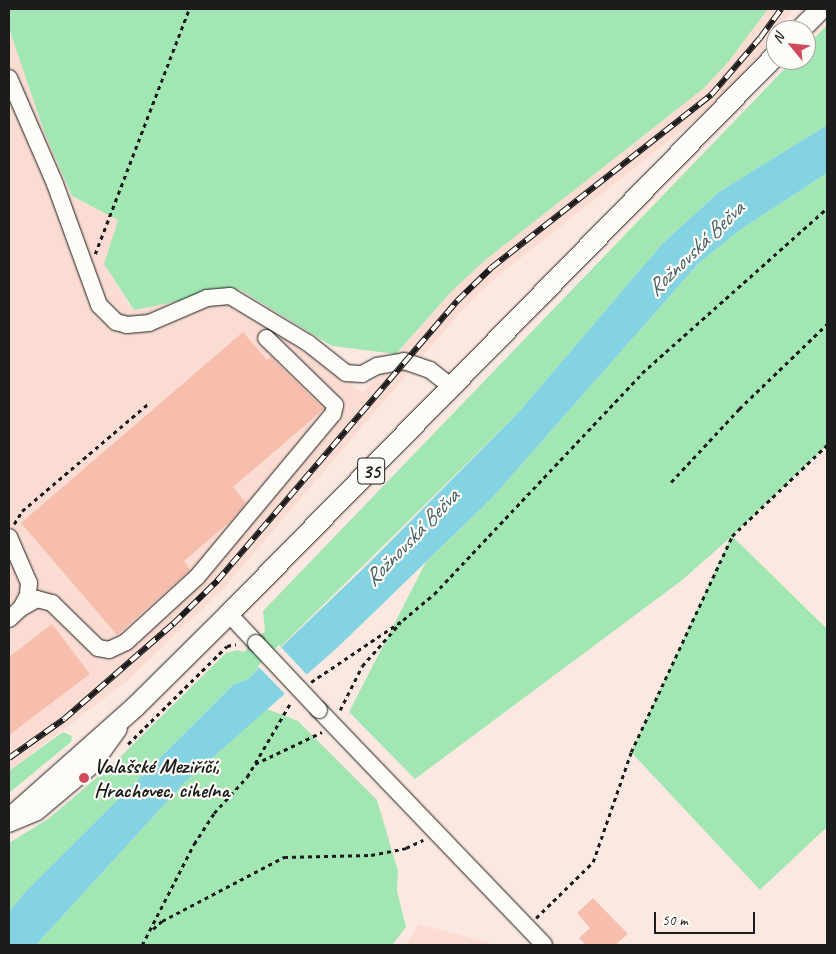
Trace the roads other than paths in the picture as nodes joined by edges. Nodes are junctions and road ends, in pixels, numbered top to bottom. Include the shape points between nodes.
1 (821, 9) edge
2 (810, 20) edge
3 (766, 65) edge
4 (9, 78) edge
5 (266, 338) dead end
6 (452, 388) junction
7 (10, 538) edge
8 (9, 559) edge
9 (25, 569) junction
10 (21, 608) junction
11 (229, 614) junction
12 (9, 619) edge
13 (135, 707) junction
14 (9, 819) edge
15 (9, 824) edge
16 (544, 945) edge

1 - 2 main road
3 - 6 main road, 35
4 - 6 street via 55,184 87,276 106,315 127,326 168,317 207,298 230,296 308,343 346,373 362,374 404,360 430,370
5 - 10 street via 335,405 333,414 197,577 126,642 109,650 98,648 52,603 37,600
6 - 11 main road, 35
7 - 9 street
8 - 9 street
9 - 10 street via 28,596
10 - 12 street
11 - 13 main road, 35
11 - 16 street, bridge via 319,710 328,726
13 - 14 main road, 35
13 - 15 street via 93,765 37,812

